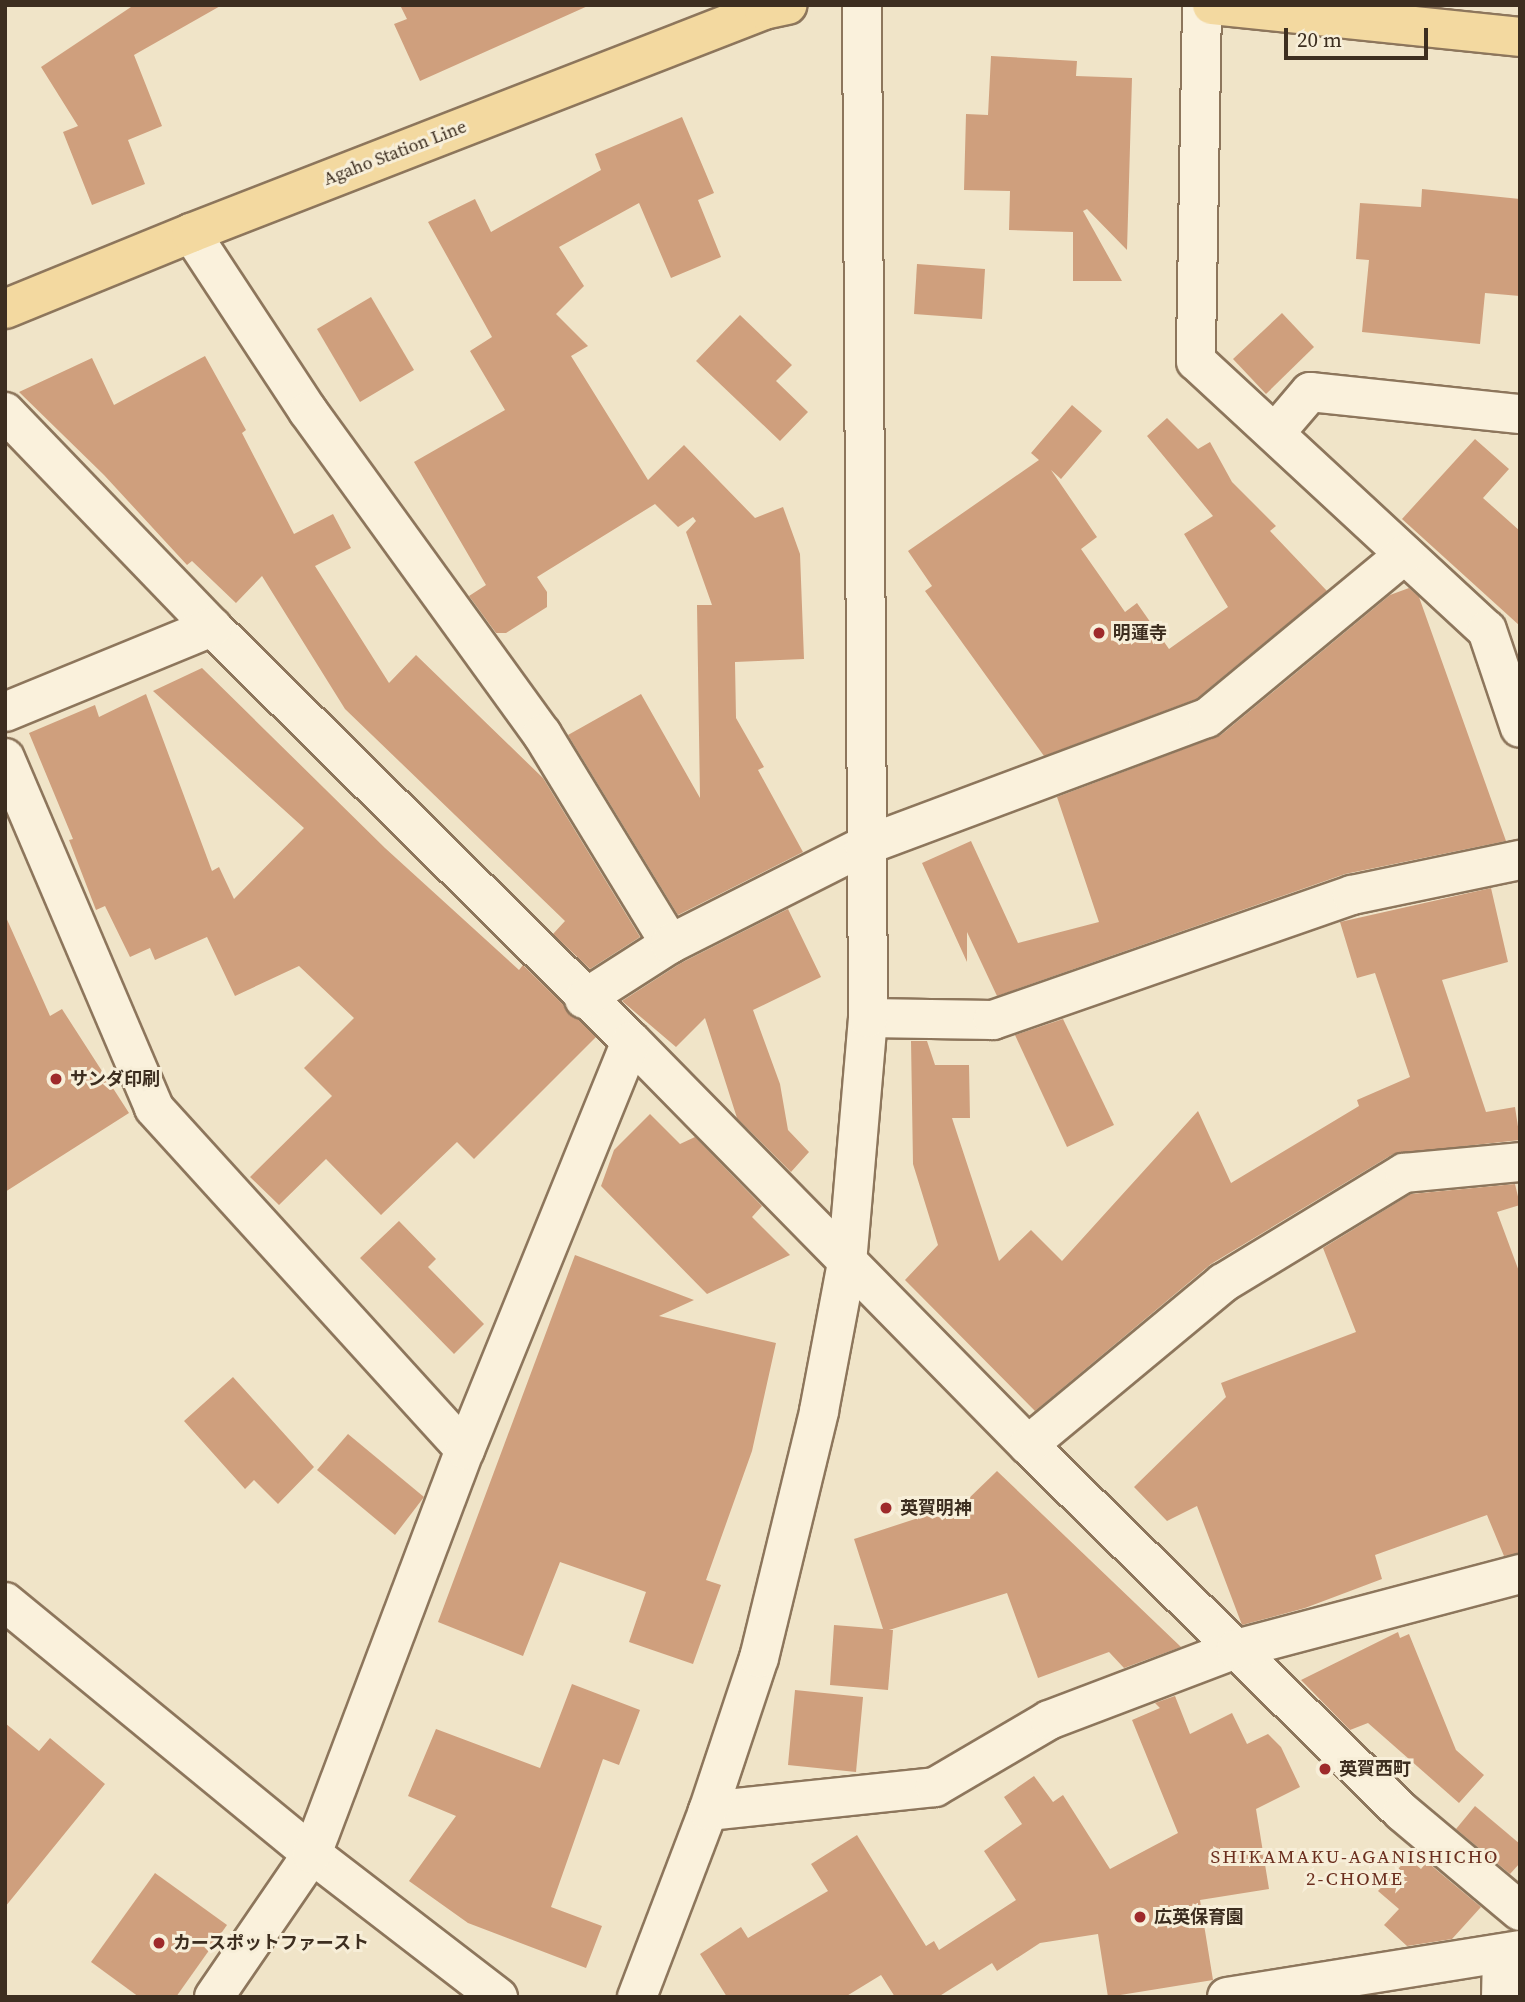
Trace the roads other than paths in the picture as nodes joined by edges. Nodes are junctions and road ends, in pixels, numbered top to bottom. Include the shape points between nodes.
1 (862, 5) edge
2 (1202, 5) edge
3 (1212, 5) edge
4 (770, 7) edge
5 (1520, 37) edge
6 (191, 233) junction
7 (5, 309) edge
8 (5, 412) edge
9 (1520, 414) edge
10 (1275, 433) junction
11 (1404, 555) junction
12 (212, 626) junction
13 (5, 712) edge
14 (1520, 728) edge
15 (5, 758) edge
16 (864, 846) junction
17 (1520, 860) edge
18 (670, 944) junction
19 (584, 999) junction
20 (868, 1018) junction
21 (631, 1041) junction
22 (1520, 1162) edge
23 (847, 1263) junction
24 (1028, 1445) junction
25 (466, 1450) junction
26 (1520, 1574) edge
27 (5, 1602) edge
28 (1236, 1649) junction
29 (708, 1811) junction
30 (312, 1854) junction
31 (1520, 1910) edge
32 (1511, 1953) edge
33 (214, 1997) edge
34 (498, 1997) edge
35 (637, 1997) edge
36 (1227, 1997) edge
37 (1501, 1997) edge

1 - 16 street
2 - 10 street via 1196,361
3 - 5 main road
4 - 6 main road, Agaho Station Line
6 - 7 main road, Agaho Station Line
6 - 18 street via 308,411 542,734
8 - 12 street
9 - 10 street via 1310,392
10 - 11 street
11 - 14 street via 1487,630
11 - 16 street via 1207,718
12 - 13 street
12 - 19 street
15 - 25 street via 154,1108
16 - 18 street
16 - 20 street
17 - 20 street via 1352,895 993,1020
18 - 19 street
19 - 21 street
20 - 23 street
21 - 23 street
21 - 25 street
22 - 24 street via 1404,1173 1223,1283
23 - 24 street
23 - 29 street via 787,1554 759,1658
24 - 28 street
25 - 30 street
26 - 28 street
27 - 30 street
28 - 29 street via 1049,1720 935,1787
28 - 31 street via 1402,1812
29 - 35 street
30 - 33 street
30 - 34 street
32 - 36 street
32 - 37 street

